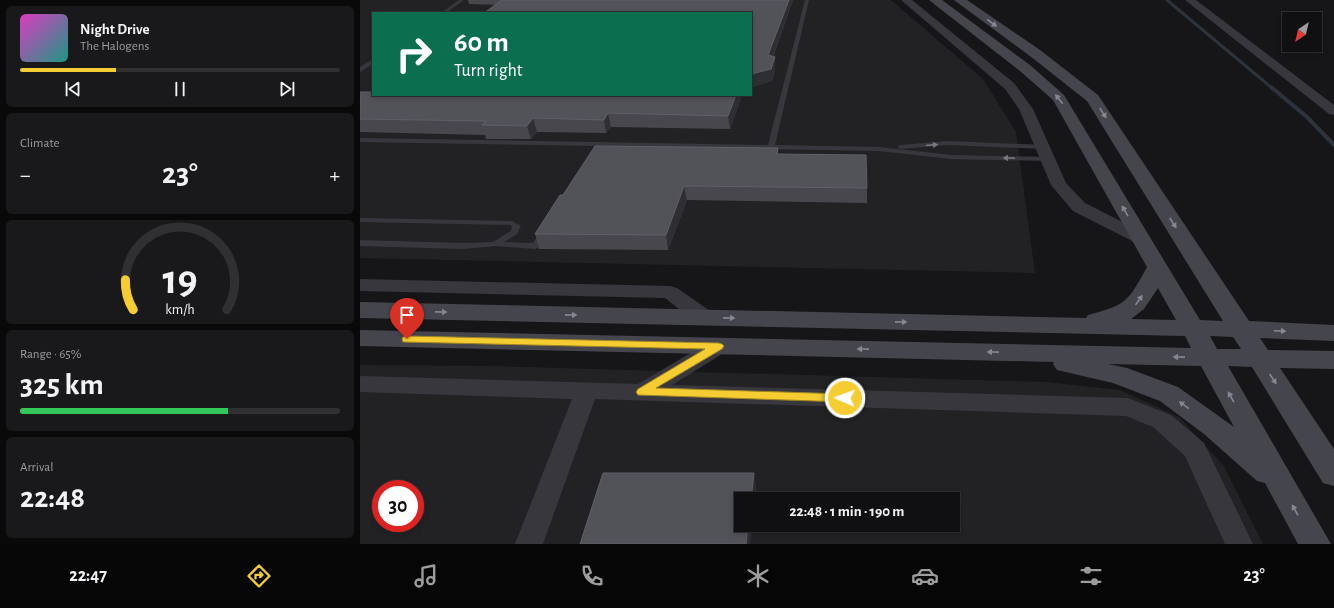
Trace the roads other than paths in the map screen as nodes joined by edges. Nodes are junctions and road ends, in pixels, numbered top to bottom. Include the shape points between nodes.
1 (462, 0) edge
2 (807, 0) edge
3 (906, 0) edge
4 (935, 0) edge
5 (960, 0) edge
6 (1190, 0) edge
7 (444, 12) edge
8 (372, 62) edge
9 (360, 70) edge
10 (1326, 91) dead end
11 (1311, 92) junction
12 (1334, 111) edge
13 (360, 140) edge
14 (771, 147) junction
15 (879, 149) junction
16 (1045, 153) junction
17 (360, 220) edge
18 (548, 227) edge
19 (1142, 239) junction
20 (360, 243) edge
21 (495, 244) junction
22 (1158, 267) junction
23 (360, 285) edge
24 (360, 310) edge
25 (706, 318) junction
26 (1065, 326) junction
27 (1193, 329) junction
28 (1241, 329) junction
29 (1334, 333) edge
30 (360, 338) edge
31 (719, 346) junction
32 (1016, 353) junction
33 (1209, 357) junction
34 (1260, 358) junction
35 (1334, 360) edge
36 (360, 384) edge
37 (587, 390) junction
38 (642, 392) junction
39 (1334, 474) edge
40 (1280, 482) junction
41 (529, 544) edge
42 (1239, 544) edge
43 (1315, 544) edge

1 - 7 lane
2 - 14 lane
3 - 16 street via 1010,86 1026,109
19 -> 4 main road via 1059,98 1025,68
5 -> 28 main road via 1093,98
6 - 11 street
8 - 9 lane
10 - 11 street
11 - 12 street
13 - 14 lane via 598,147
14 - 15 lane
16 -> 15 lane via 951,157
15 -> 16 lane via 948,144
16 - 19 street via 1060,185 1079,207
17 - 21 lane via 512,223 517,226 514,232
18 - 21 lane via 536,246
19 - 22 main road
20 - 21 lane via 463,246
26 -> 22 main road via 1115,317 1137,304
22 - 27 main road
23 - 25 street via 670,292
24 -> 25 main road
25 -> 26 main road
26 - 27 main road
27 - 28 main road
27 - 33 main road
28 -> 29 main road
28 - 34 main road
30 - 31 main road
32 -> 31 main road
31 - 38 street
33 -> 32 main road
40 -> 32 main road via 1214,426 1169,394 1118,375
33 - 34 main road
40 -> 33 main road
34 - 35 main road
34 -> 39 main road
36 - 37 street
37 - 38 street
37 - 41 street
38 - 42 street via 1128,407 1162,421 1195,450
43 -> 40 main road

